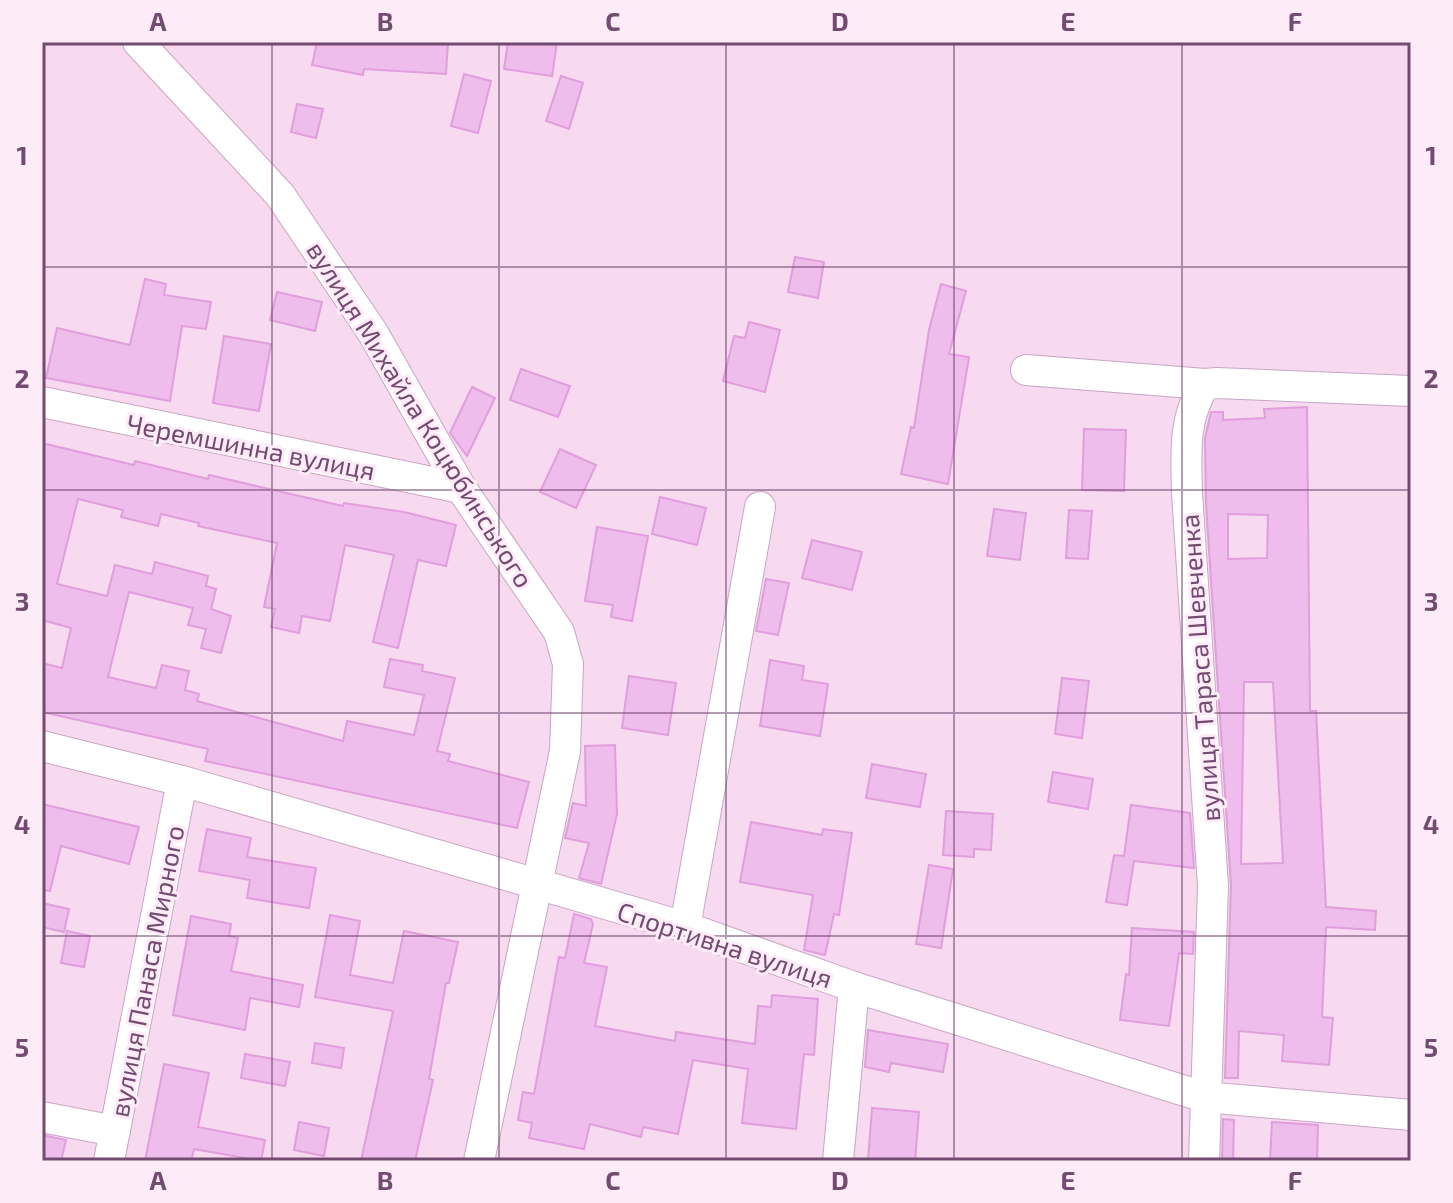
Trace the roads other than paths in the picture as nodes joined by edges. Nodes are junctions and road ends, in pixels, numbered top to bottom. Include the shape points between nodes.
1 (138, 42) edge
2 (1026, 370) dead end
3 (1205, 384) junction
4 (1411, 391) edge
5 (42, 402) edge
6 (461, 488) junction
7 (760, 507) dead end
8 (42, 746) edge
9 (182, 781) junction
10 (537, 887) junction
11 (685, 927) junction
12 (854, 987) junction
13 (1204, 1097) junction
14 (1411, 1115) edge
15 (42, 1117) edge
16 (115, 1131) junction
17 (109, 1161) edge
18 (479, 1161) edge
19 (838, 1161) edge
20 (1204, 1161) edge

1 - 6 street, вулиця Михайла Коцюбинського via 280,195 373,333
2 - 3 street
3 - 4 street
3 - 13 street, вулиця Тараса Шевченка via 1190,411 1186,446 1213,886
5 - 6 street, Черемшинна вулиця
6 - 10 street, вулиця Михайла Коцюбинського via 559,632 568,664 565,751
7 - 11 street
8 - 9 street, Спортивна вулиця
9 - 10 street, Спортивна вулиця
9 - 16 street, вулиця Панаса Мирного
10 - 11 street, Спортивна вулиця
10 - 18 street, вулиця Михайла Коцюбинського
11 - 12 street, Спортивна вулиця
12 - 13 street, Спортивна вулиця
12 - 19 street
13 - 14 street, Спортивна вулиця
13 - 20 street, вулиця Тараса Шевченка
15 - 16 street
16 - 17 street, вулиця Панаса Мирного

